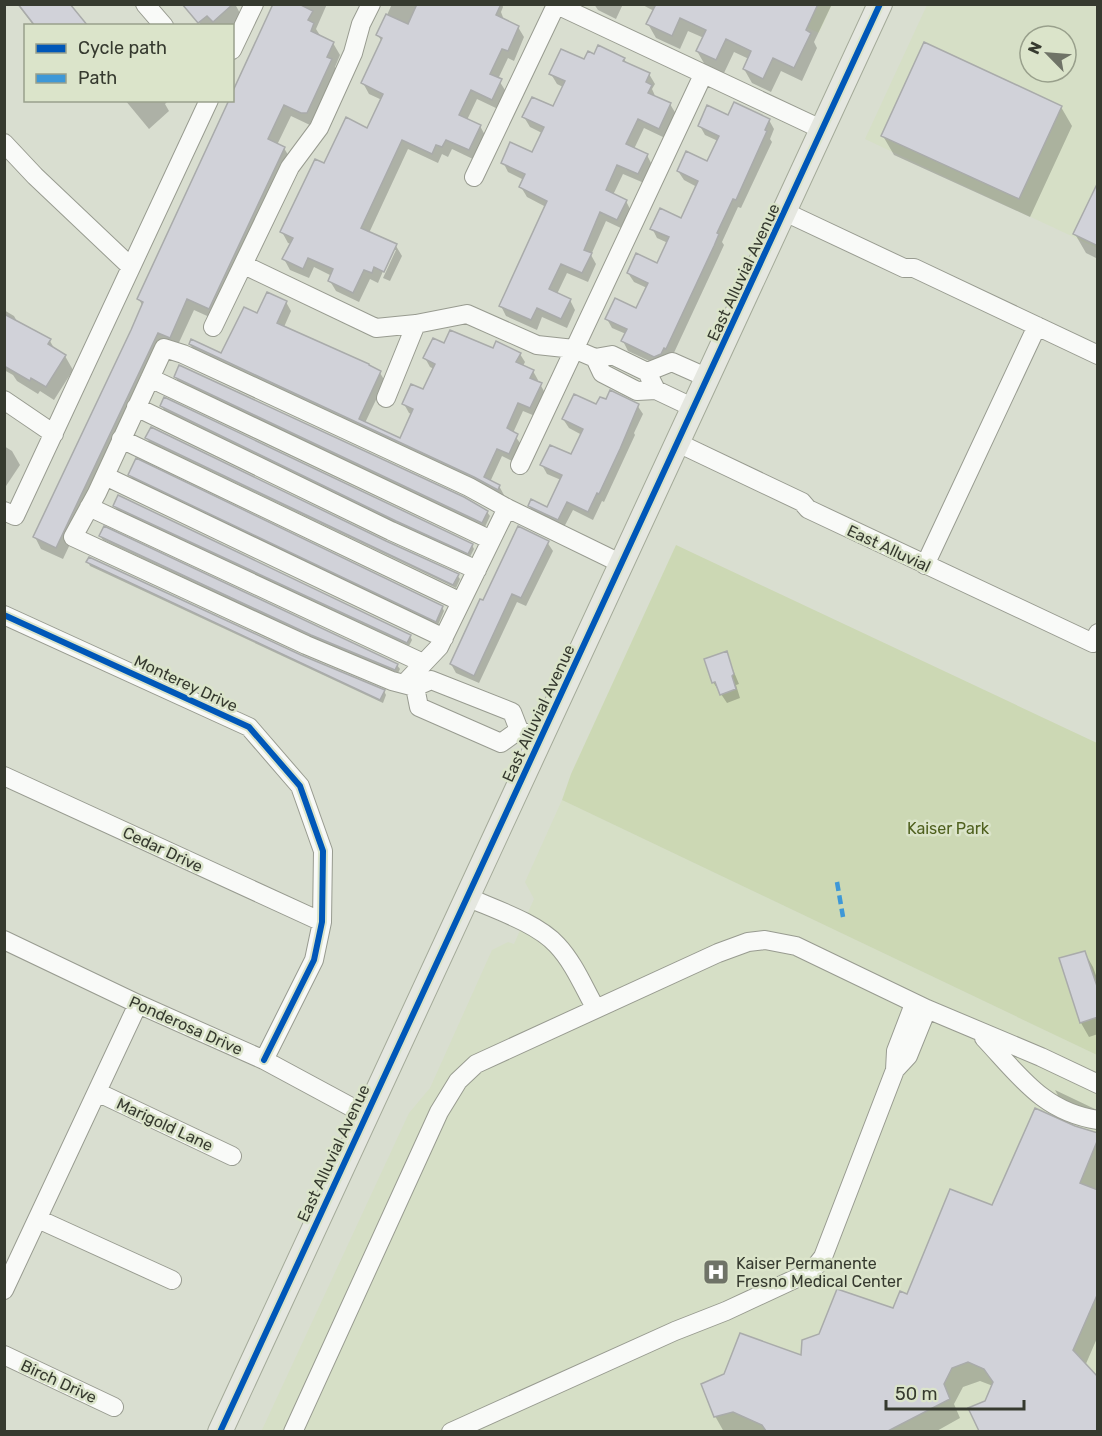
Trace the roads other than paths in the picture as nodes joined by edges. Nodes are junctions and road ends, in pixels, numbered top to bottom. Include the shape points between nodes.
1 (145, 4) edge
2 (254, 4) edge
3 (371, 4) edge
4 (880, 4) edge
5 (555, 5) edge
6 (162, 24) edge
7 (234, 46) edge
8 (703, 75) junction
9 (208, 102) edge
10 (823, 130) junction
11 (4, 142) edge
12 (474, 177) dead end
13 (785, 212) junction
14 (244, 265) junction
15 (131, 267) junction
16 (416, 324) junction
17 (1036, 326) junction
18 (213, 327) dead end
19 (574, 349) junction
20 (1098, 355) edge
21 (595, 358) junction
22 (647, 372) junction
23 (150, 378) junction
24 (708, 378) junction
25 (656, 390) junction
26 (386, 398) dead end
27 (4, 399) edge
28 (136, 407) junction
29 (694, 408) junction
30 (54, 434) junction
31 (121, 439) junction
32 (678, 443) junction
33 (520, 465) dead end
34 (105, 476) junction
35 (89, 507) junction
36 (507, 508) junction
37 (4, 511) edge
38 (491, 540) junction
39 (622, 564) junction
40 (925, 565) junction
41 (477, 570) junction
42 (461, 602) junction
43 (4, 615) edge
44 (1098, 633) edge
45 (444, 638) junction
46 (423, 663) junction
47 (409, 686) junction
48 (478, 699) junction
49 (468, 728) junction
50 (519, 730) junction
51 (540, 740) junction
52 (4, 776) edge
53 (467, 897) junction
54 (322, 922) junction
55 (5, 942) edge
56 (138, 1004) junction
57 (920, 1006) junction
58 (596, 1009) junction
59 (979, 1032) junction
60 (264, 1060) junction
61 (1098, 1084) edge
62 (97, 1092) junction
63 (366, 1115) junction
64 (1098, 1120) edge
65 (232, 1156) dead end
66 (38, 1219) junction
67 (172, 1280) dead end
68 (4, 1290) edge
69 (4, 1355) edge
70 (114, 1407) dead end
71 (220, 1431) edge
72 (292, 1431) edge
73 (451, 1431) edge

1 - 6 street
2 - 7 street
3 - 14 street via 319,128 290,167
4 - 10 main road, East Alluvial Avenue
5 - 8 street
5 - 12 street
8 - 10 street
8 - 19 street
9 - 15 street
10 - 13 main road, East Alluvial Avenue
11 - 15 street
13 - 17 street
13 - 24 main road, East Alluvial Avenue
14 - 16 street via 376,328
14 - 18 street
15 - 30 street
16 - 19 street via 467,314 537,345
16 - 26 street
17 - 20 street
17 - 40 street
19 - 21 street
19 - 33 street
21 - 22 street via 612,355
21 - 25 street via 602,373 637,391
22 - 24 street via 672,362
22 - 25 street
23 - 28 street
23 - 36 street via 164,348 183,354
23 - 38 street
24 - 29 main road, East Alluvial Avenue
25 - 29 street
27 - 30 street
28 - 31 street
28 - 41 street
29 - 32 main road, East Alluvial Avenue
30 - 37 street via 15,516
31 - 34 street
31 - 42 street
32 - 39 main road, East Alluvial Avenue
32 - 40 street, East Alluvial
34 - 35 street
34 - 45 street
35 - 46 street
35 - 47 street via 73,537 306,645
36 - 38 street
36 - 39 street
38 - 41 street
39 - 51 main road, East Alluvial Avenue
40 - 44 street, East Alluvial via 1093,643
41 - 42 street
42 - 45 street
43 - 54 street, Monterey Drive via 249,727 300,786 323,851
45 - 46 street
46 - 47 street
47 - 48 street via 431,680
47 - 49 street via 419,707
48 - 49 street
48 - 50 street via 512,712
49 - 50 street via 501,743
50 - 51 street
51 - 53 main road, East Alluvial Avenue
52 - 54 street, Cedar Drive
53 - 58 street via 538,930 556,943
53 - 63 main road, East Alluvial Avenue
54 - 60 street, Monterey Drive via 314,960
55 - 56 street, Ponderosa Drive
56 - 60 street, Ponderosa Drive
56 - 62 street, Marigold Lane
57 - 58 street via 796,946 765,940 717,953
57 - 59 street
57 - 73 street via 896,1051 896,1070 823,1257 812,1271
58 - 72 street via 476,1064 458,1081 439,1112
59 - 61 street
59 - 64 street via 1052,1105
60 - 63 street, Ponderosa Drive
62 - 65 street, Marigold Lane
62 - 66 street, Marigold Lane
63 - 71 main road, East Alluvial Avenue
66 - 67 street
66 - 68 street, Marigold Lane
69 - 70 street, Birch Drive

